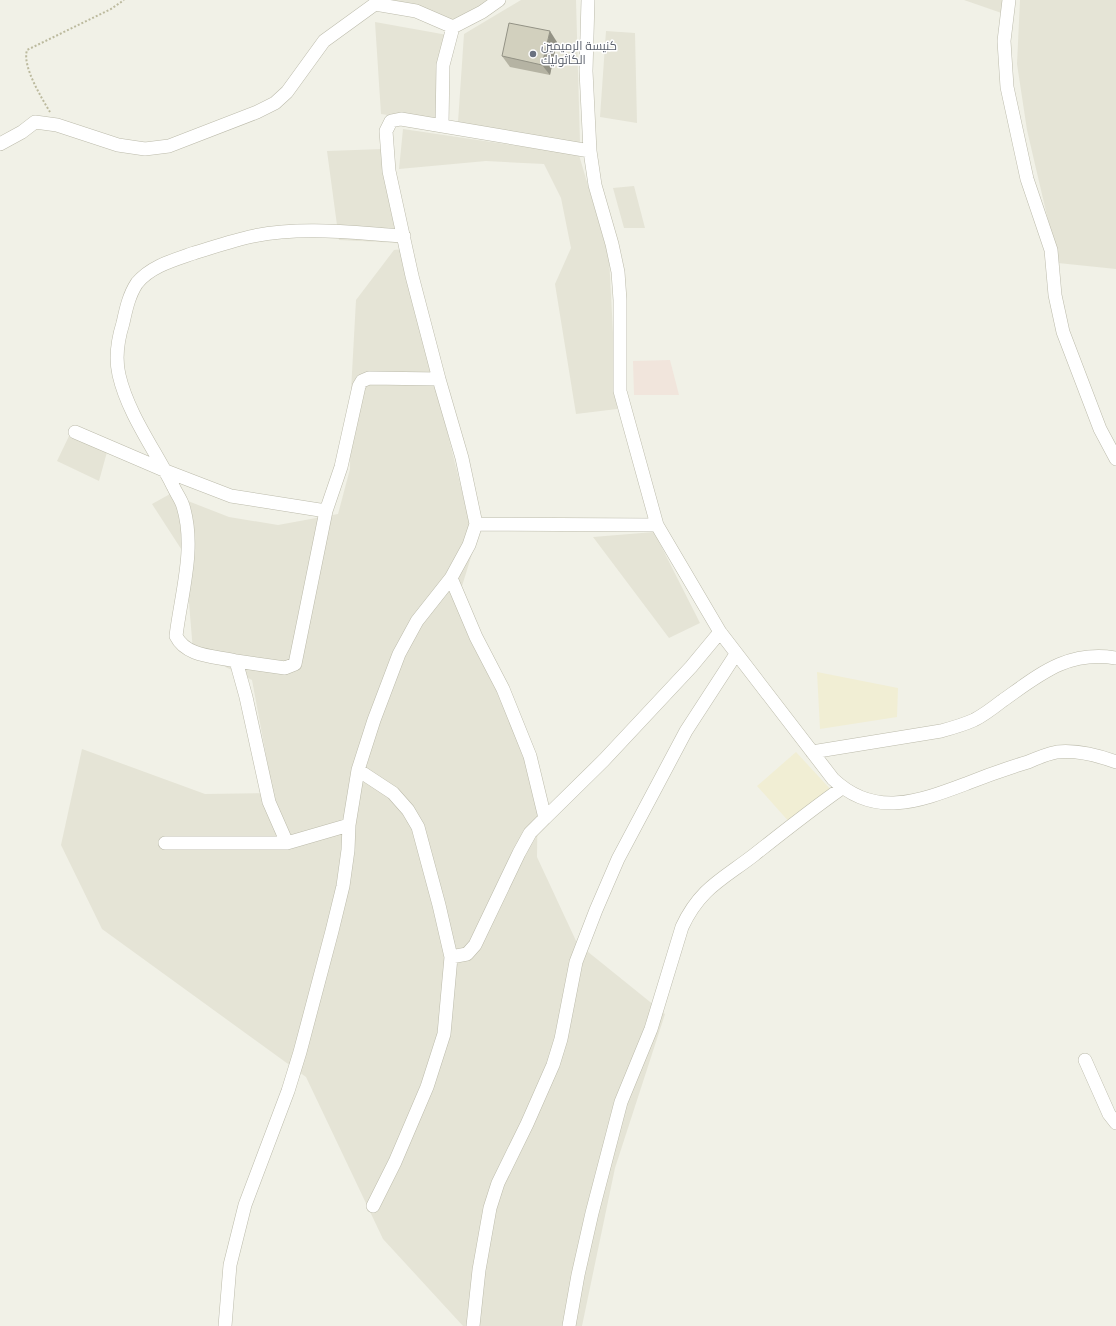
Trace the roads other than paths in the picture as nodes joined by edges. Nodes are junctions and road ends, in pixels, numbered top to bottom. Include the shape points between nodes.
1 (499, 0) edge
2 (588, 0) edge
3 (1009, 0) edge
4 (371, 3) edge
5 (453, 27) junction
6 (442, 125) junction
7 (0, 144) edge
8 (590, 151) junction
9 (404, 236) junction
10 (439, 379) junction
11 (75, 432) dead end
12 (1116, 459) edge
13 (166, 471) junction
14 (326, 511) junction
15 (476, 524) junction
16 (657, 525) junction
17 (450, 578) junction
18 (720, 632) junction
19 (736, 654) junction
20 (1116, 658) edge
21 (236, 661) junction
22 (812, 752) junction
23 (1116, 762) edge
24 (358, 770) junction
25 (842, 788) junction
26 (545, 818) junction
27 (349, 825) junction
28 (165, 843) dead end
29 (288, 843) junction
30 (450, 957) junction
31 (1085, 1060) dead end
32 (1116, 1123) edge
33 (373, 1206) dead end
34 (225, 1326) edge
35 (473, 1326) edge
36 (569, 1326) edge

1 - 5 street
2 - 8 street via 586,71
3 - 12 street via 1004,41 1007,87 1028,179 1051,250 1055,295 1063,332 1098,423
4 - 5 street via 416,11
4 - 7 street via 324,41 287,92 275,103 169,146 145,149 118,145 57,125 35,122
5 - 6 street via 443,65
6 - 8 street
6 - 9 street via 401,119 391,121 386,131 390,171
8 - 16 street via 595,185 618,272 620,391
9 - 10 street
9 - 13 street via 311,231 254,236 171,261 150,271 137,284 129,300 120,331 118,373 126,399
10 - 14 street via 362,380 341,467
10 - 15 street via 462,458
11 - 13 street
13 - 14 street via 231,496
13 - 21 street via 183,506 187,529 188,555 176,636 185,648 193,652
14 - 21 street via 295,664 285,668
15 - 16 street
15 - 17 street via 469,544
16 - 18 street
17 - 24 street via 416,621 400,654
17 - 26 street via 503,689 530,756
18 - 19 street
18 - 26 street via 691,667 604,760
19 - 22 street
19 - 35 street via 686,731 618,859 596,910 576,962 561,1039 553,1064 498,1183 490,1208 479,1270
20 - 22 street via 1088,656 1073,659 1032,680 988,712 961,726
21 - 29 street via 269,802
22 - 25 street
23 - 25 street via 1093,754 1057,752 931,797 905,803 874,802
24 - 27 street
24 - 30 street via 393,793 408,810 418,827
25 - 36 street via 723,876 707,890 689,912 682,927 651,1029 621,1102 592,1213
26 - 30 street via 530,833 475,945 467,954
27 - 29 street
27 - 34 street via 344,879 300,1052 246,1205 230,1265
28 - 29 street
30 - 33 street via 444,1034 427,1087
31 - 32 street via 1109,1114

